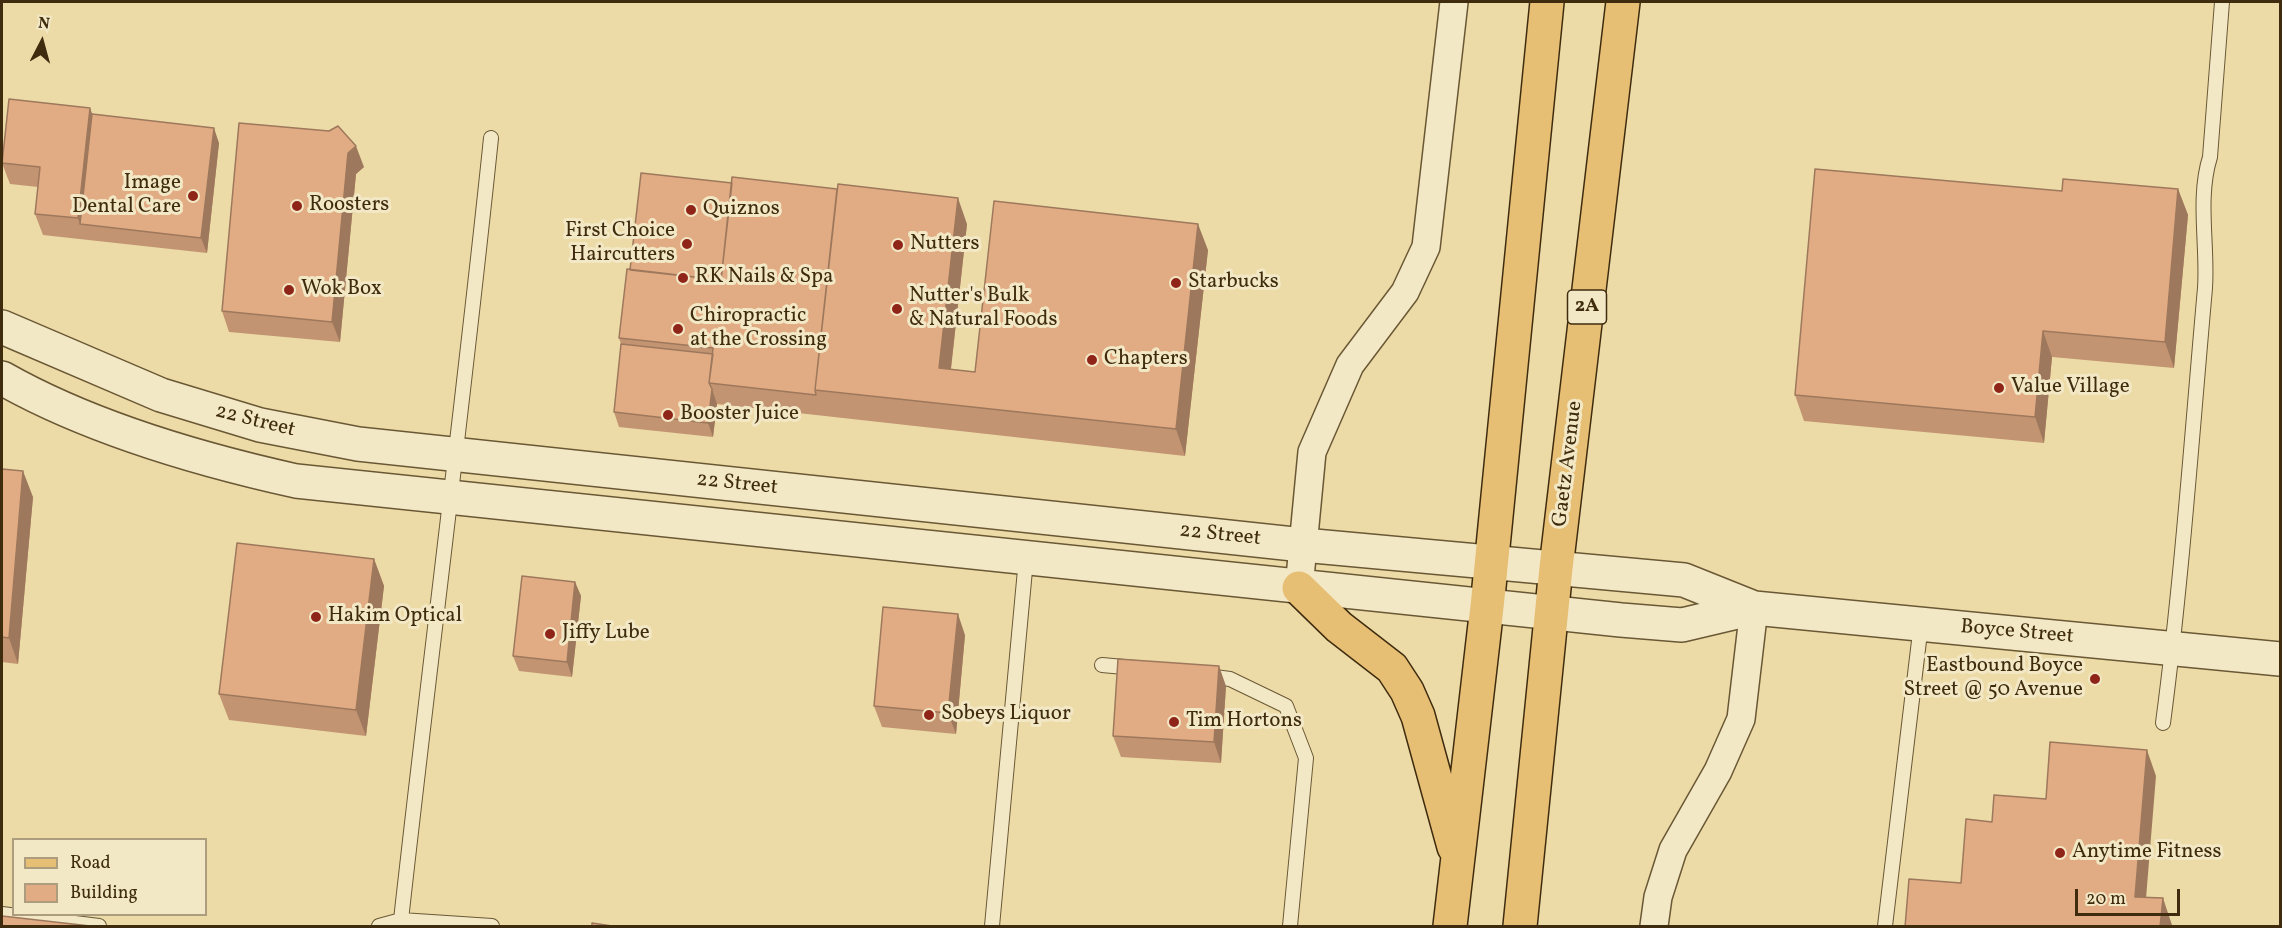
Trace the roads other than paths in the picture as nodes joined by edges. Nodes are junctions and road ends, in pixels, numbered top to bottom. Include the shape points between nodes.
1 (1454, 2) edge
2 (1547, 2) edge
3 (1623, 2) edge
4 (2222, 2) edge
5 (491, 138) dead end
6 (2, 327) edge
7 (2, 378) edge
8 (456, 454) junction
9 (450, 499) junction
10 (1303, 545) junction
11 (1026, 559) junction
12 (1491, 561) junction
13 (1556, 568) junction
14 (1299, 588) junction
15 (1487, 607) junction
16 (1754, 608) junction
17 (1552, 613) junction
18 (1921, 624) junction
19 (2173, 648) junction
20 (2280, 659) edge
21 (1102, 665) dead end
22 (1149, 670) edge
23 (1196, 675) edge
24 (2163, 723) dead end
25 (1458, 862) junction
26 (17, 916) edge
27 (401, 920) junction
28 (99, 927) edge
29 (379, 927) edge
30 (492, 927) edge
31 (992, 927) edge
32 (1290, 927) edge
33 (1450, 927) edge
34 (1520, 927) edge
35 (1654, 927) edge
36 (1885, 927) edge

1 - 10 street via 1426,247 1405,292 1350,365 1312,452
2 - 12 main road
3 - 13 main road, Gaetz Avenue / 2A
4 - 19 lane via 2210,157 2205,174 2206,267
5 - 8 lane
6 - 8 street, 22 Street via 161,395 223,415 306,435
7 - 9 street, 22 Street via 80,414 224,465 296,481
8 - 9 lane
8 - 10 street, 22 Street
9 - 11 street, 22 Street
9 - 27 lane
10 - 12 street, 22 Street
10 - 14 street
11 - 14 street, 22 Street
11 - 31 lane
12 - 13 street, Boyce Street
12 - 15 main road
13 - 16 street, Boyce Street via 1684,580
13 - 17 main road, Gaetz Avenue / 2A
14 - 15 street, 22 Street
14 - 25 main road via 1339,627 1392,668 1407,691 1418,716
15 - 17 street, 22 Street
15 - 25 main road
16 - 17 street, Boyce Street via 1682,625
16 - 18 street, Boyce Street
16 - 35 street via 1741,719 1718,771 1673,850 1658,897
17 - 34 main road, Gaetz Avenue / 2A
18 - 19 street, Boyce Street
18 - 36 lane
19 - 20 street, Boyce Street
19 - 24 lane
21 - 22 lane
23 - 32 lane via 1230,679 1286,706 1306,758
25 - 33 main road
26 - 28 lane
27 - 29 lane
27 - 30 lane

